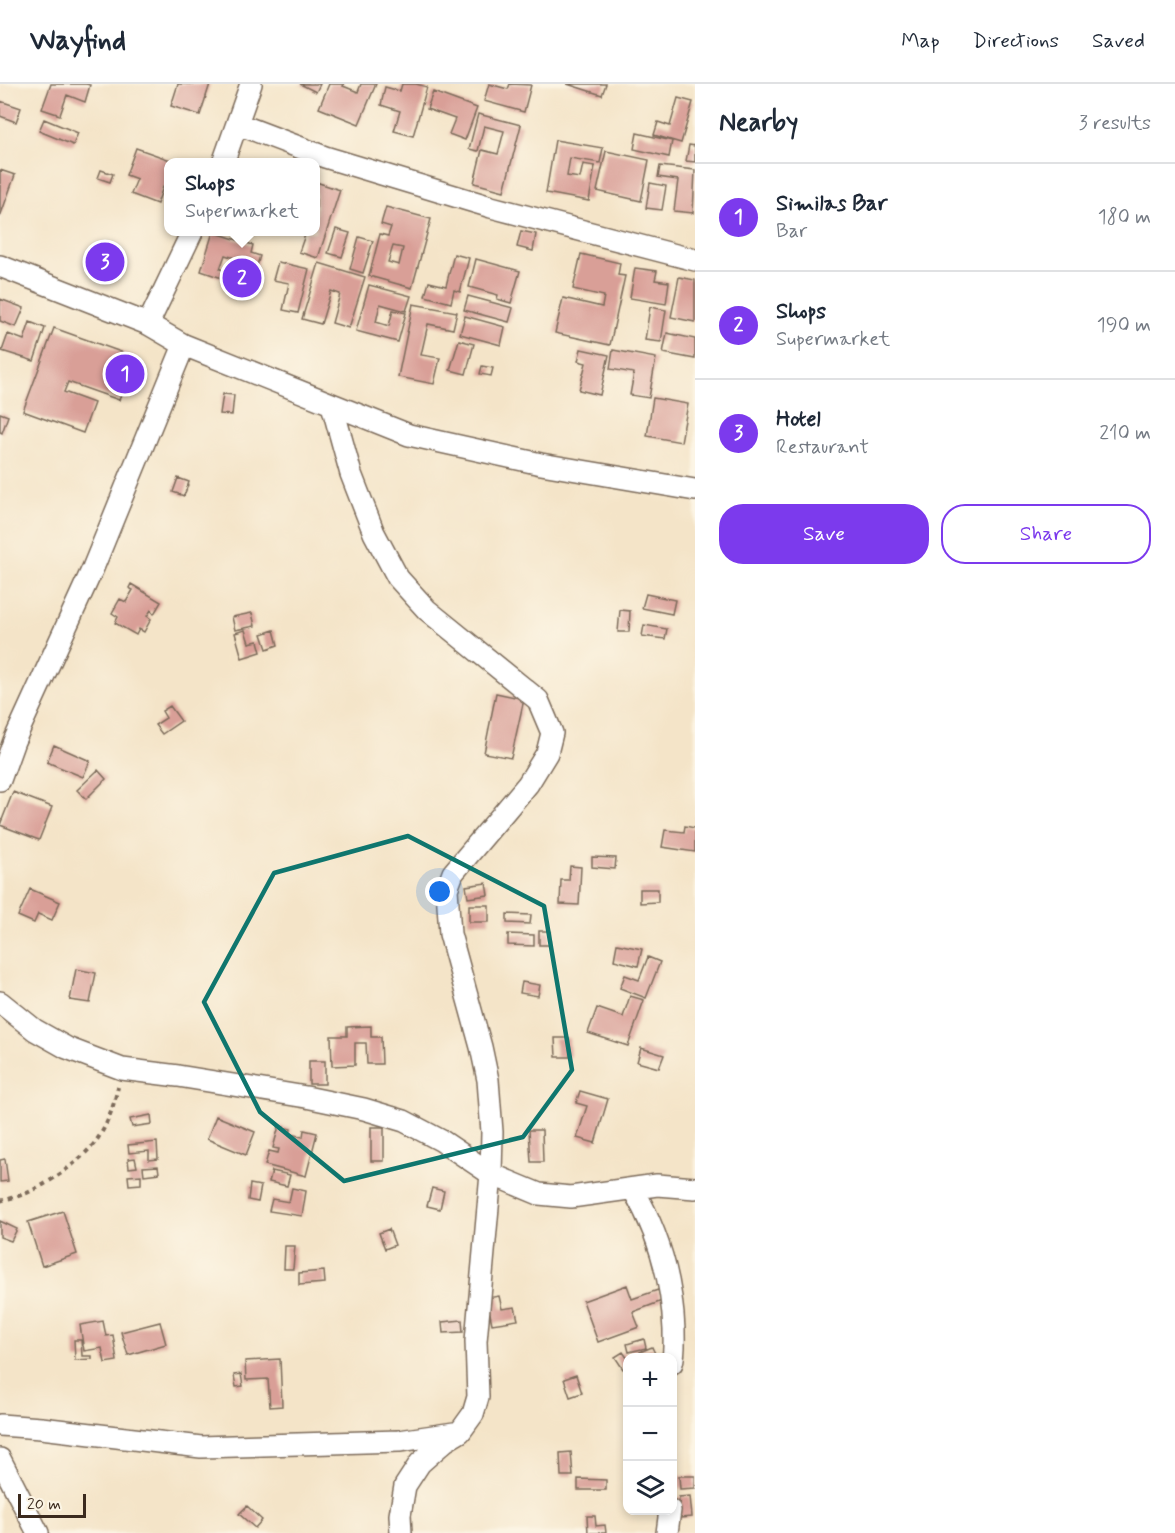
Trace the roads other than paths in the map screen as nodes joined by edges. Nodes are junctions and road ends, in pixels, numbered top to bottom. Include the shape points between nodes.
1 (251, 84) edge
2 (238, 124) junction
3 (225, 158) edge
4 (190, 236) edge
5 (695, 260) edge
6 (0, 266) edge
7 (148, 324) junction
8 (184, 345) junction
9 (332, 405) junction
10 (695, 490) edge
11 (0, 780) edge
12 (0, 1002) edge
13 (491, 1174) junction
14 (695, 1188) edge
15 (633, 1189) junction
16 (674, 1353) edge
17 (0, 1425) edge
18 (460, 1432) junction
19 (0, 1459) edge
20 (669, 1515) edge
21 (38, 1533) edge
22 (401, 1533) edge
23 (667, 1533) edge

1 - 2 street
2 - 3 street
2 - 5 street via 325,157 480,204
4 - 7 street
6 - 7 street
7 - 8 street
8 - 9 street
8 - 11 street via 93,568
9 - 10 street via 409,435 541,464
9 - 13 street via 351,474 374,533 398,578 427,610 538,700 552,733 547,753 528,784 453,873 447,889 450,934 488,1080
12 - 13 street via 35,1030 67,1048 122,1069 364,1109 404,1121
13 - 15 street via 539,1194 571,1197
13 - 18 street via 476,1341 478,1397 473,1414
14 - 15 street via 657,1185
15 - 16 street via 645,1209 670,1285
17 - 18 street via 201,1447 399,1441
18 - 22 street via 420,1463 405,1486
19 - 21 street
20 - 23 street

